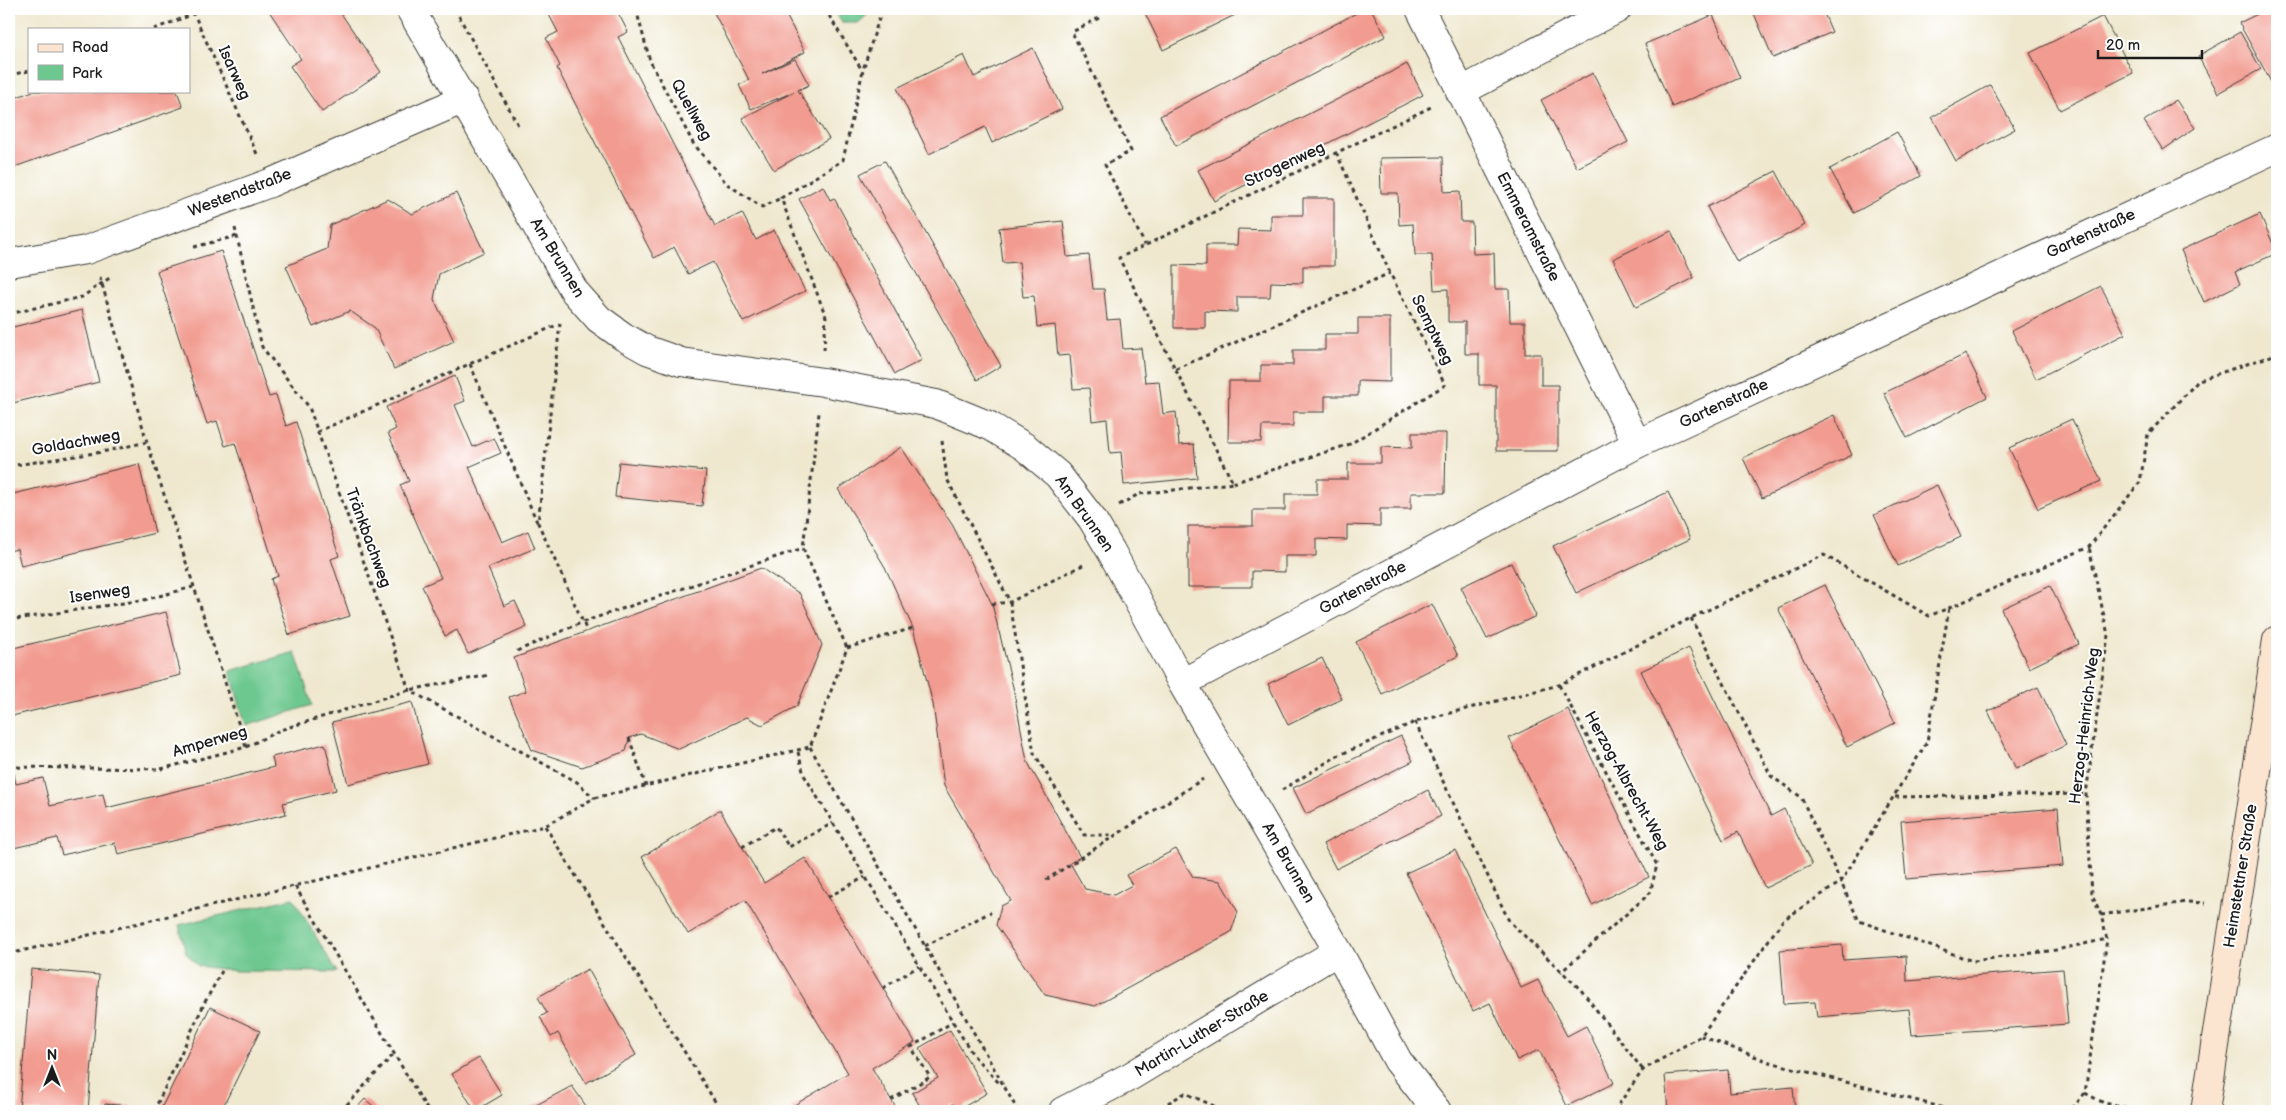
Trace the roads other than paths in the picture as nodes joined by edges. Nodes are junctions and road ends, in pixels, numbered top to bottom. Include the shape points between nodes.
1 (410, 9) edge
2 (1420, 9) edge
3 (1617, 9) edge
4 (1460, 92) junction
5 (464, 99) junction
6 (2277, 148) edge
7 (9, 263) edge
8 (1637, 444) junction
9 (2277, 640) edge
10 (1182, 683) junction
11 (1338, 951) junction
12 (1063, 1111) edge
13 (1437, 1111) edge
14 (2205, 1111) edge

1 - 5 street, Am Brunnen
2 - 4 street, Emmeramstraße
3 - 4 street
4 - 8 street, Emmeramstraße
5 - 7 street, Westendstraße via 270,182 86,250
5 - 10 street, Am Brunnen via 575,292 599,319 655,353 690,364 823,382 936,404 990,426 1025,446 1058,475 1092,519
6 - 8 street, Gartenstraße
8 - 10 street, Gartenstraße
9 - 14 street, Heimstettner Straße
10 - 11 street, Am Brunnen
11 - 12 street, Martin-Luther-Straße via 1131,1076
11 - 13 street, Am Brunnen via 1398,1061

